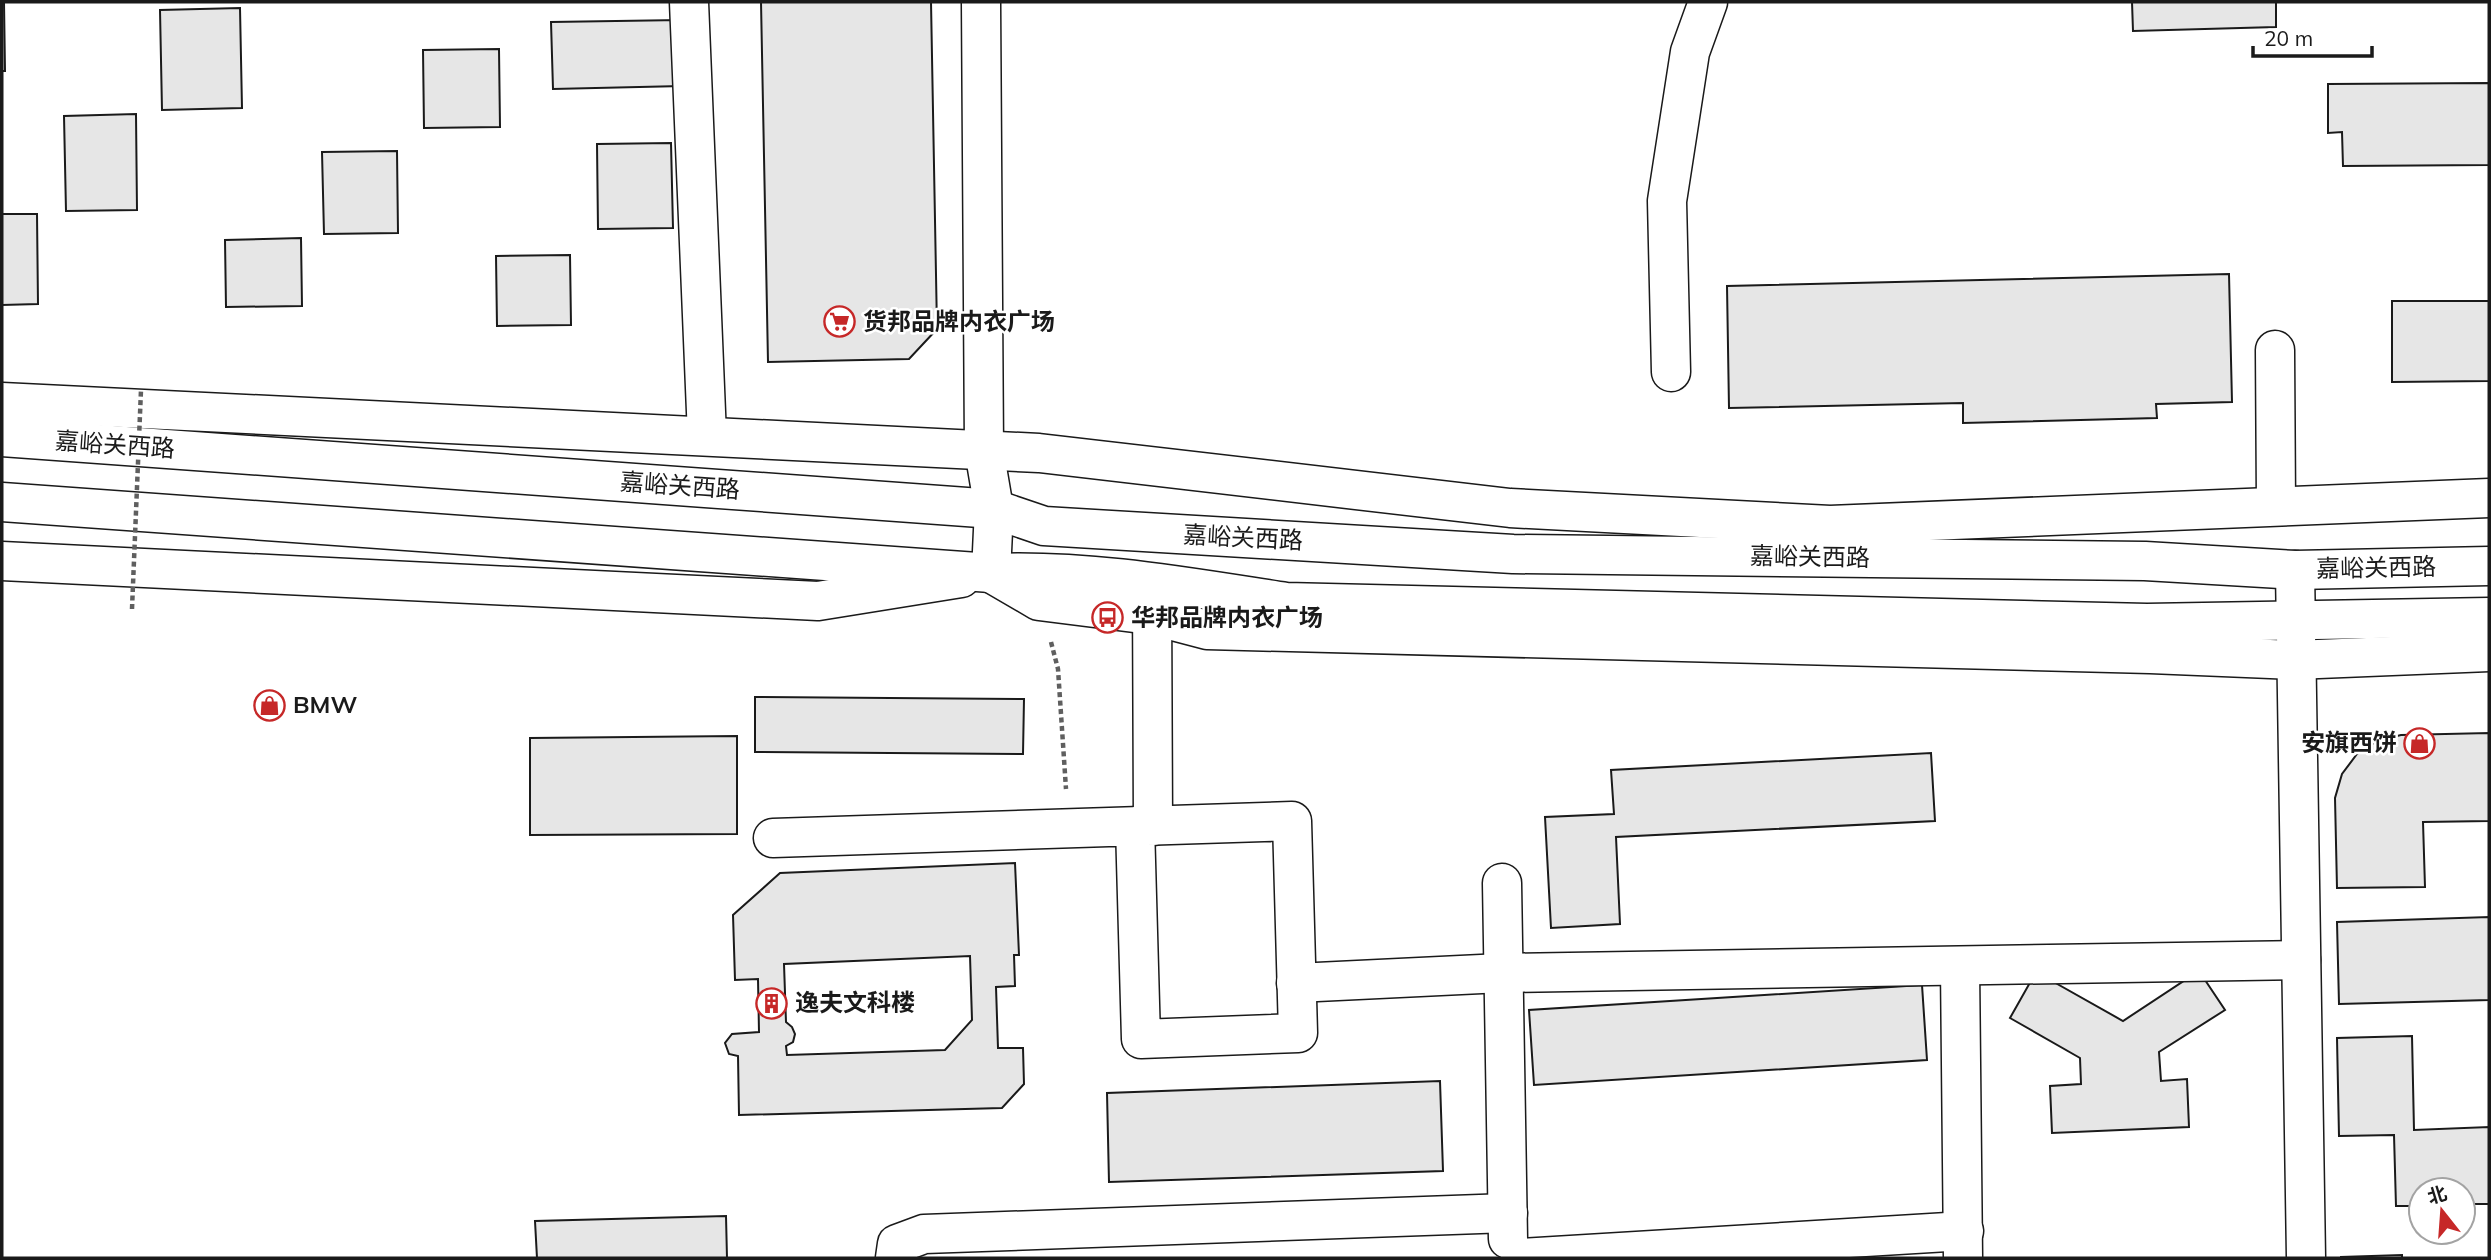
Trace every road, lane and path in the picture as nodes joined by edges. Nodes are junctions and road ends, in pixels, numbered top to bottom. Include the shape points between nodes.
1 (689, 2) edge
2 (981, 2) edge
3 (1708, 2) edge
4 (2275, 350) dead end
5 (1671, 372) dead end
6 (141, 390) dead end
7 (2, 402) edge
8 (707, 436) junction
9 (2, 437) edge
10 (985, 450) junction
11 (2489, 498) edge
12 (2, 502) edge
13 (2276, 506) junction
14 (994, 509) junction
15 (2, 561) edge
16 (2489, 566) edge
17 (2295, 570) junction
18 (991, 573) junction
19 (1152, 599) junction
20 (132, 609) dead end
21 (2489, 617) edge
22 (2296, 621) junction
23 (2489, 652) edge
24 (2294, 660) junction
25 (1144, 826) junction
26 (773, 838) dead end
27 (1502, 883) dead end
28 (2301, 960) junction
29 (1960, 965) junction
30 (1502, 973) junction
31 (1296, 983) junction
32 (1508, 1213) junction
33 (1964, 1245) edge
34 (895, 1258) edge
35 (1509, 1258) edge
36 (1520, 1258) edge
37 (2306, 1258) edge

1 - 8 street
2 - 10 street
3 - 5 street via 1690,52 1667,201
4 - 13 street
6 - 20 path, bridge
7 - 8 street, 嘉峪关西路
8 - 10 street, 嘉峪关西路
9 - 14 street, 嘉峪关西路
10 - 13 street, 嘉峪关西路 via 1510,508 1830,525
10 - 14 street
11 - 13 street, 嘉峪关西路
12 - 18 street
14 - 17 street, 嘉峪关西路 via 1044,526 1513,554 2146,561
14 - 18 street
15 - 18 street via 818,601
16 - 17 street, 嘉峪关西路
17 - 22 street
18 - 19 street via 1037,571
19 - 22 street via 2147,623
19 - 24 street via 1207,630
19 - 25 street via 1155,748
21 - 22 street
22 - 24 street
23 - 24 street
24 - 28 street
25 - 26 street
25 - 31 street via 1292,821
25 - 31 street via 1141,1039 1298,1033
27 - 30 street
28 - 29 street
28 - 37 street
29 - 30 street
29 - 33 street
30 - 31 street
30 - 32 street
32 - 34 street via 924,1234 897,1244
32 - 35 street
33 - 36 street

